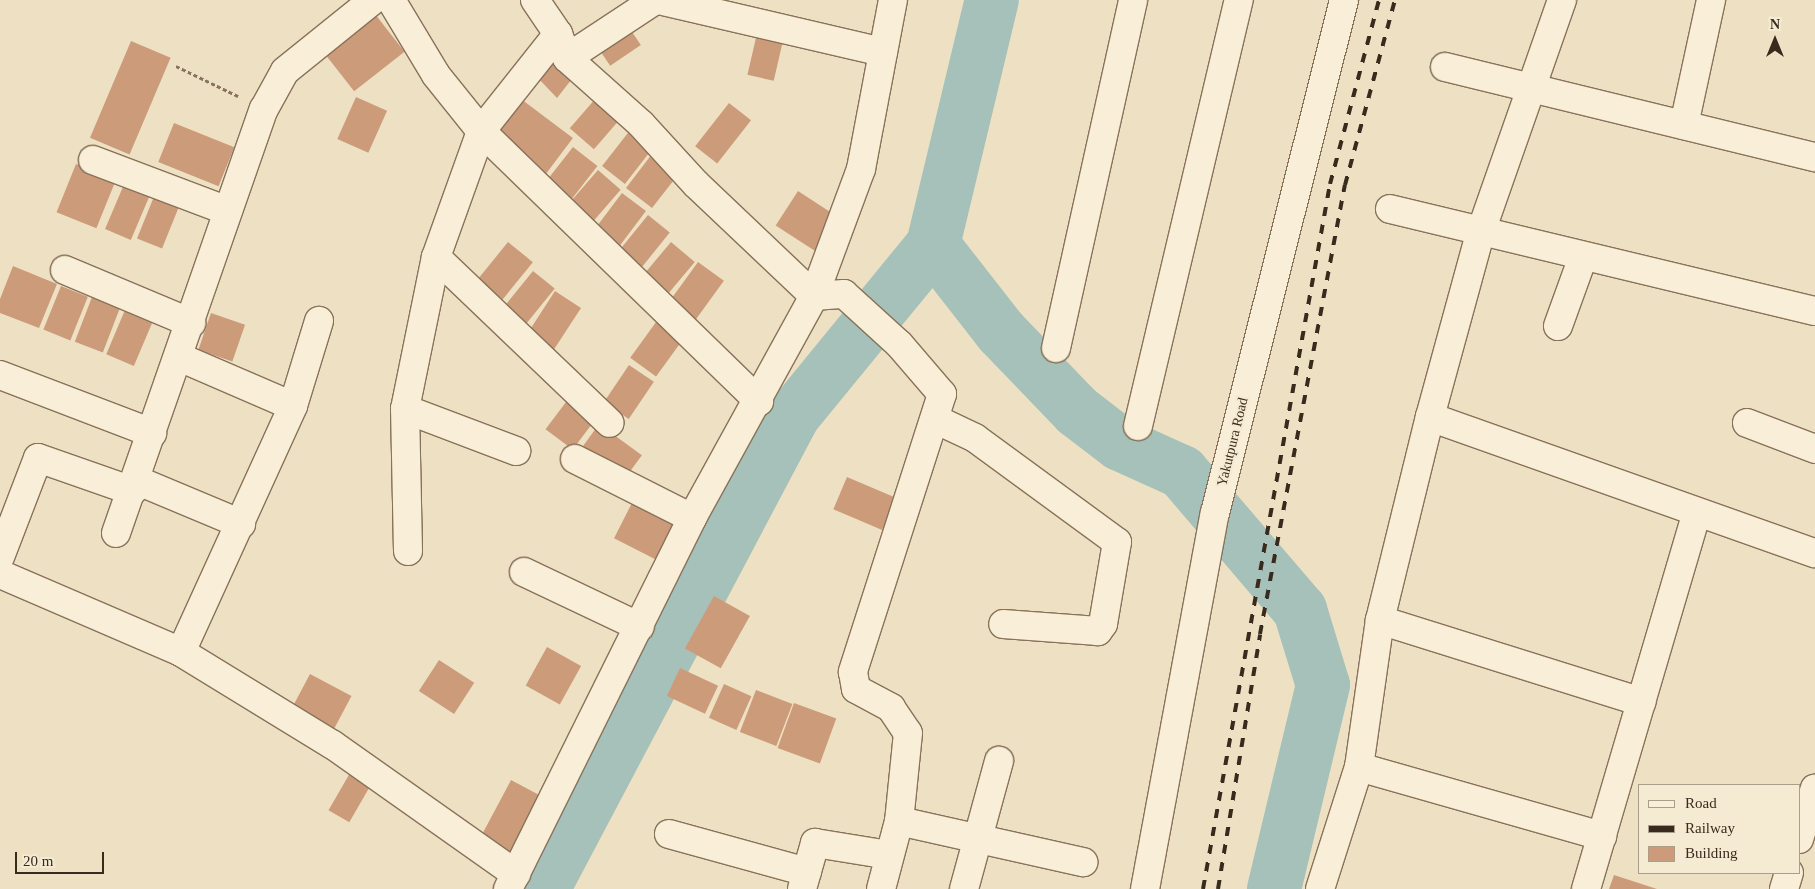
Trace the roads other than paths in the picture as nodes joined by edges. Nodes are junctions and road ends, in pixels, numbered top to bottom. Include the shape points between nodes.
1 (373, 0) edge
2 (391, 0) edge
3 (535, 0) edge
4 (657, 0) edge
5 (893, 0) edge
6 (1133, 0) edge
7 (1240, 0) edge
8 (1344, 0) edge
9 (1562, 0) edge
10 (1711, 0) edge
11 (562, 46) junction
12 (883, 52) junction
13 (1444, 67) dead end
14 (1528, 89) junction
15 (1684, 125) junction
16 (481, 131) junction
17 (1815, 157) edge
18 (93, 160) dead end
19 (1390, 209) dead end
20 (228, 211) junction
21 (1480, 234) junction
22 (436, 257) junction
23 (1583, 257) junction
24 (65, 270) dead end
25 (814, 296) junction
26 (1815, 310) edge
27 (319, 321) dead end
28 (191, 323) junction
29 (1558, 326) dead end
30 (1056, 348) dead end
31 (179, 357) junction
32 (0, 375) edge
33 (759, 401) junction
34 (292, 406) junction
35 (405, 409) junction
36 (1430, 417) junction
37 (937, 420) junction
38 (610, 422) dead end
39 (1747, 424) dead end
40 (1138, 426) dead end
41 (152, 433) junction
42 (516, 450) dead end
43 (1815, 450) edge
44 (575, 459) dead end
45 (134, 485) junction
46 (1697, 513) junction
47 (692, 518) junction
48 (241, 524) junction
49 (116, 533) dead end
50 (408, 551) dead end
51 (1815, 553) edge
52 (0, 557) edge
53 (524, 572) dead end
54 (0, 574) edge
55 (1380, 620) junction
56 (1003, 624) dead end
57 (640, 627) junction
58 (181, 652) junction
59 (1641, 702) junction
60 (1000, 761) dead end
61 (1359, 766) junction
62 (1815, 788) edge
63 (899, 821) junction
64 (669, 834) dead end
65 (1602, 836) junction
66 (1800, 836) edge
67 (975, 841) junction
68 (1800, 854) edge
69 (1815, 854) edge
70 (889, 855) junction
71 (1082, 862) dead end
72 (1789, 874) edge
73 (805, 880) edge
74 (512, 882) edge
75 (881, 889) edge
76 (964, 889) edge
77 (1145, 889) edge
78 (1320, 889) edge
79 (1586, 889) edge
80 (1784, 889) edge

1 - 20 street via 284,71 264,109
2 - 16 street via 436,75
3 - 11 street
4 - 11 street
4 - 12 street
5 - 12 street
6 - 30 street
7 - 40 street
8 - 77 street, Yakutpura Road via 1205,562
9 - 14 street
10 - 15 street
11 - 16 street
11 - 25 street via 696,184
12 - 25 street via 861,169
13 - 14 street
14 - 15 street
14 - 21 street
15 - 17 street
16 - 22 street
16 - 33 street
18 - 20 street
19 - 21 street
20 - 28 street
21 - 23 street
21 - 36 street
22 - 35 street
22 - 38 street
23 - 26 street
23 - 29 street
24 - 28 street
25 - 33 street
25 - 37 street via 844,294 900,344 941,390
27 - 34 street
28 - 31 street
31 - 34 street
31 - 41 street
32 - 41 street
33 - 47 street
34 - 48 street
35 - 42 street
35 - 50 street
36 - 46 street
36 - 55 street
37 - 56 street via 975,438 1117,542 1103,624 1098,631
37 - 63 street via 853,672 856,689 891,708 908,733
39 - 43 street
41 - 45 street
44 - 47 street
45 - 48 street
45 - 49 street
45 - 52 street via 38,458
46 - 51 street
46 - 59 street
47 - 57 street
48 - 58 street
53 - 57 street
54 - 58 street
55 - 59 street
55 - 61 street
57 - 74 street
58 - 74 street via 333,745
59 - 65 street
60 - 67 street
61 - 65 street
61 - 78 street
62 - 66 street
63 - 67 street
63 - 70 street
64 - 73 street
65 - 79 street
67 - 71 street
67 - 76 street
68 - 69 street
70 - 73 street via 816,843
70 - 75 street
72 - 80 street

